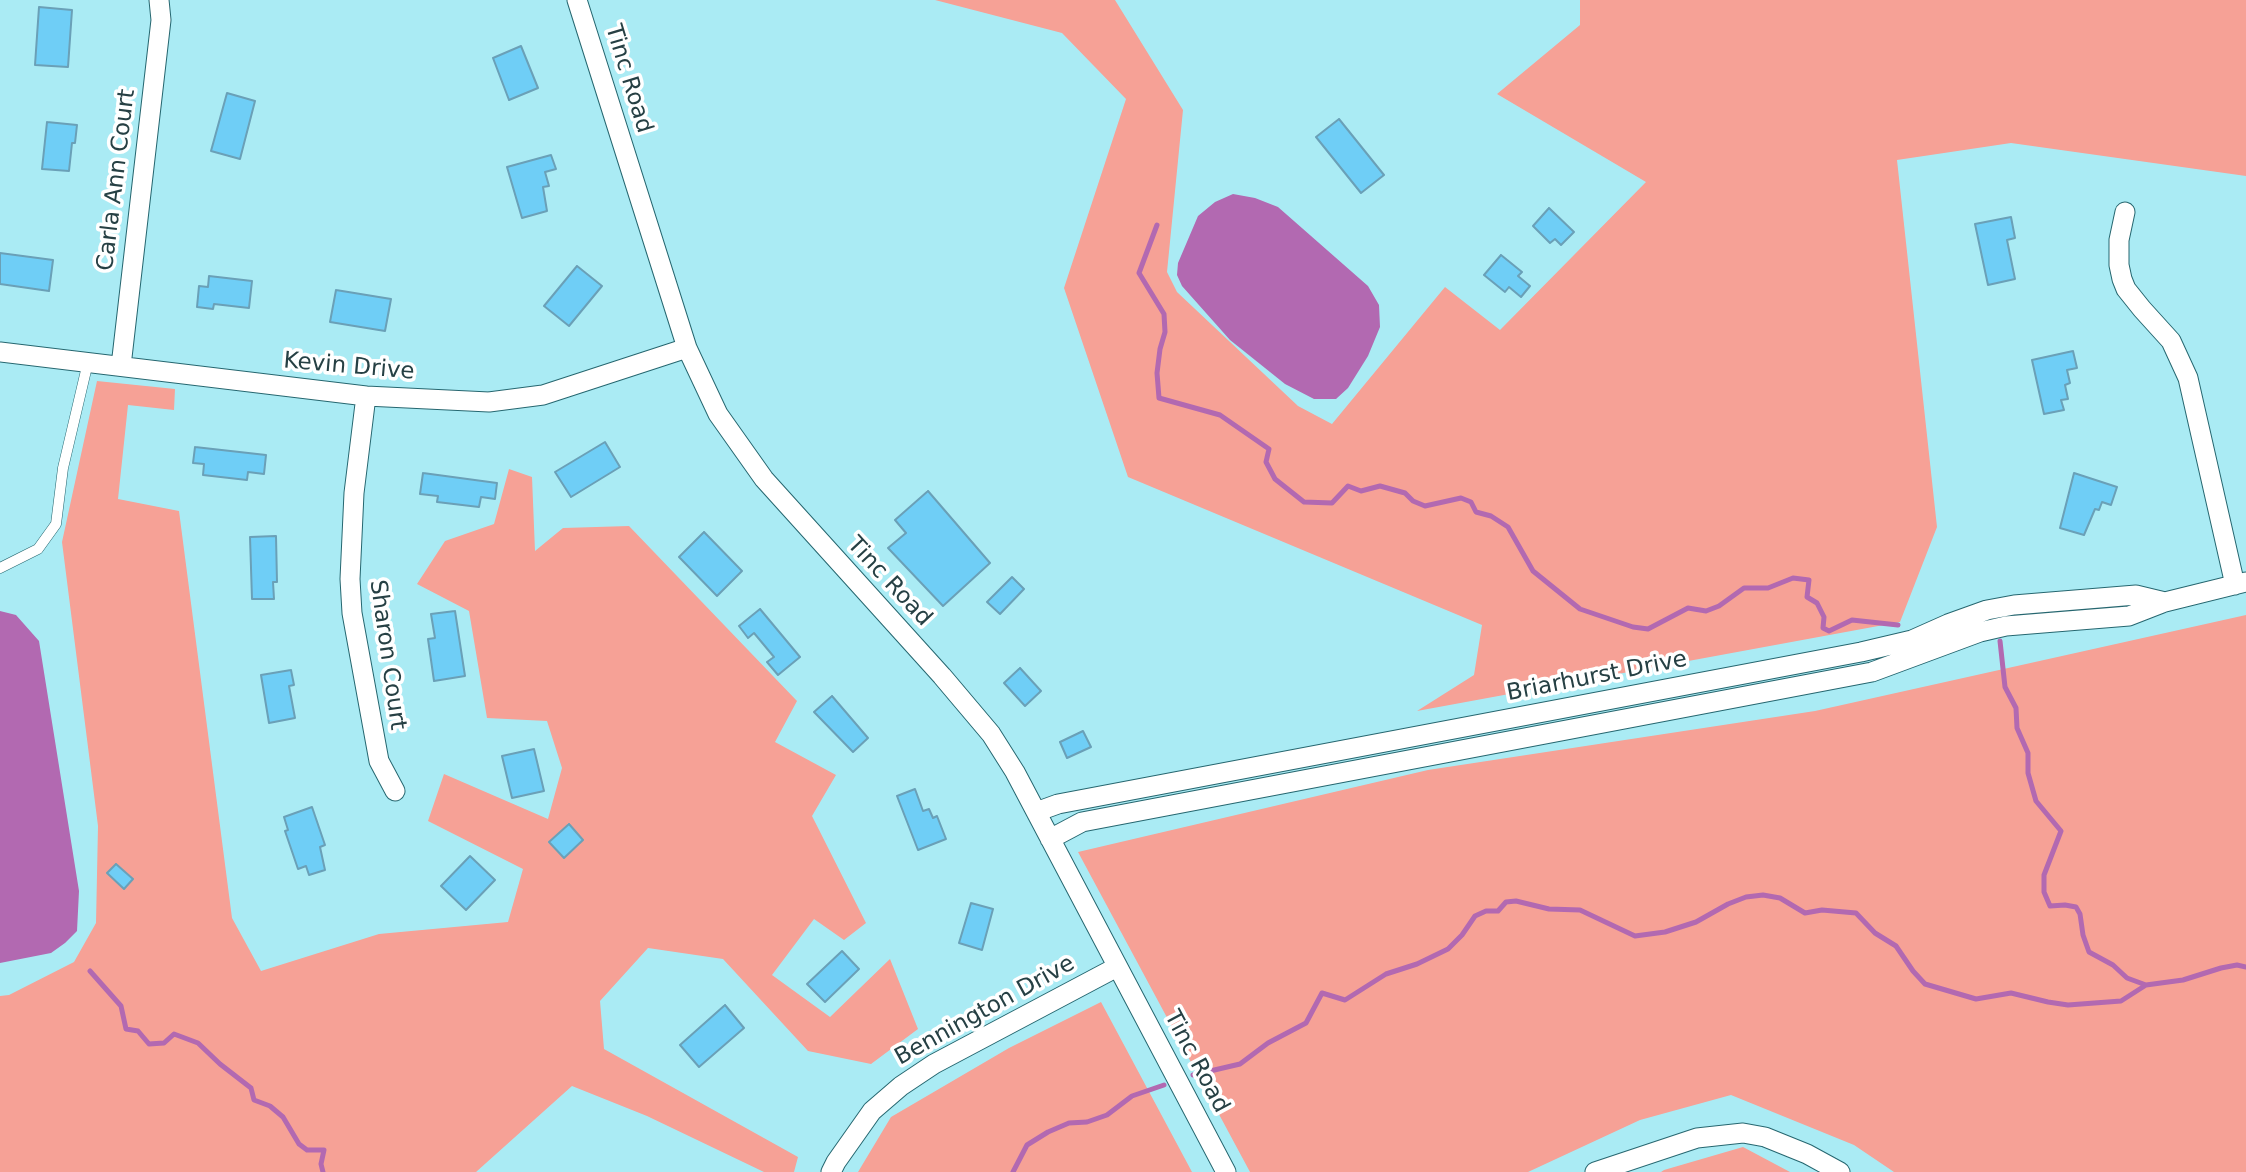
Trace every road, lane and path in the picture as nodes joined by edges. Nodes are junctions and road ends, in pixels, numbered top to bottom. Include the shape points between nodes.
1 (159, 0) edge
2 (577, 0) edge
3 (2125, 212) dead end
4 (687, 348) junction
5 (0, 352) edge
6 (88, 362) junction
7 (121, 366) junction
8 (366, 396) junction
9 (0, 568) edge
10 (2241, 584) edge
11 (2165, 602) junction
12 (395, 791) dead end
13 (1036, 812) junction
14 (1050, 839) junction
15 (1117, 967) junction
16 (831, 1172) edge
17 (1226, 1172) edge
18 (1595, 1172) edge
19 (1840, 1172) edge

1 - 7 street, Carla Ann Court via 161,20
2 - 4 street, Tinc Road
3 - 10 street via 2119,240 2122,279 2175,347 2188,379
4 - 8 street, Kevin Drive via 543,395 489,402
4 - 13 street, Tinc Road via 718,414 751,463 976,714
5 - 6 street, Kevin Drive
6 - 7 street, Kevin Drive
6 - 9 lane via 63,468 56,524 38,548
7 - 8 street, Kevin Drive
8 - 12 street, Sharon Court via 349,579 379,761
10 - 11 street, Briarhurst Drive
11 - 13 street, Briarhurst Drive via 2136,595 2014,605 1974,615 1912,640 1861,652 1058,804
11 - 14 street, Briarhurst Drive via 2129,616 1980,632 1872,672 1082,822
13 - 14 street, Tinc Road
14 - 15 street, Tinc Road
15 - 16 street, Bennington Drive via 901,1086 873,1111
15 - 17 street, Tinc Road
18 - 19 street via 1698,1138 1743,1133 1807,1154

